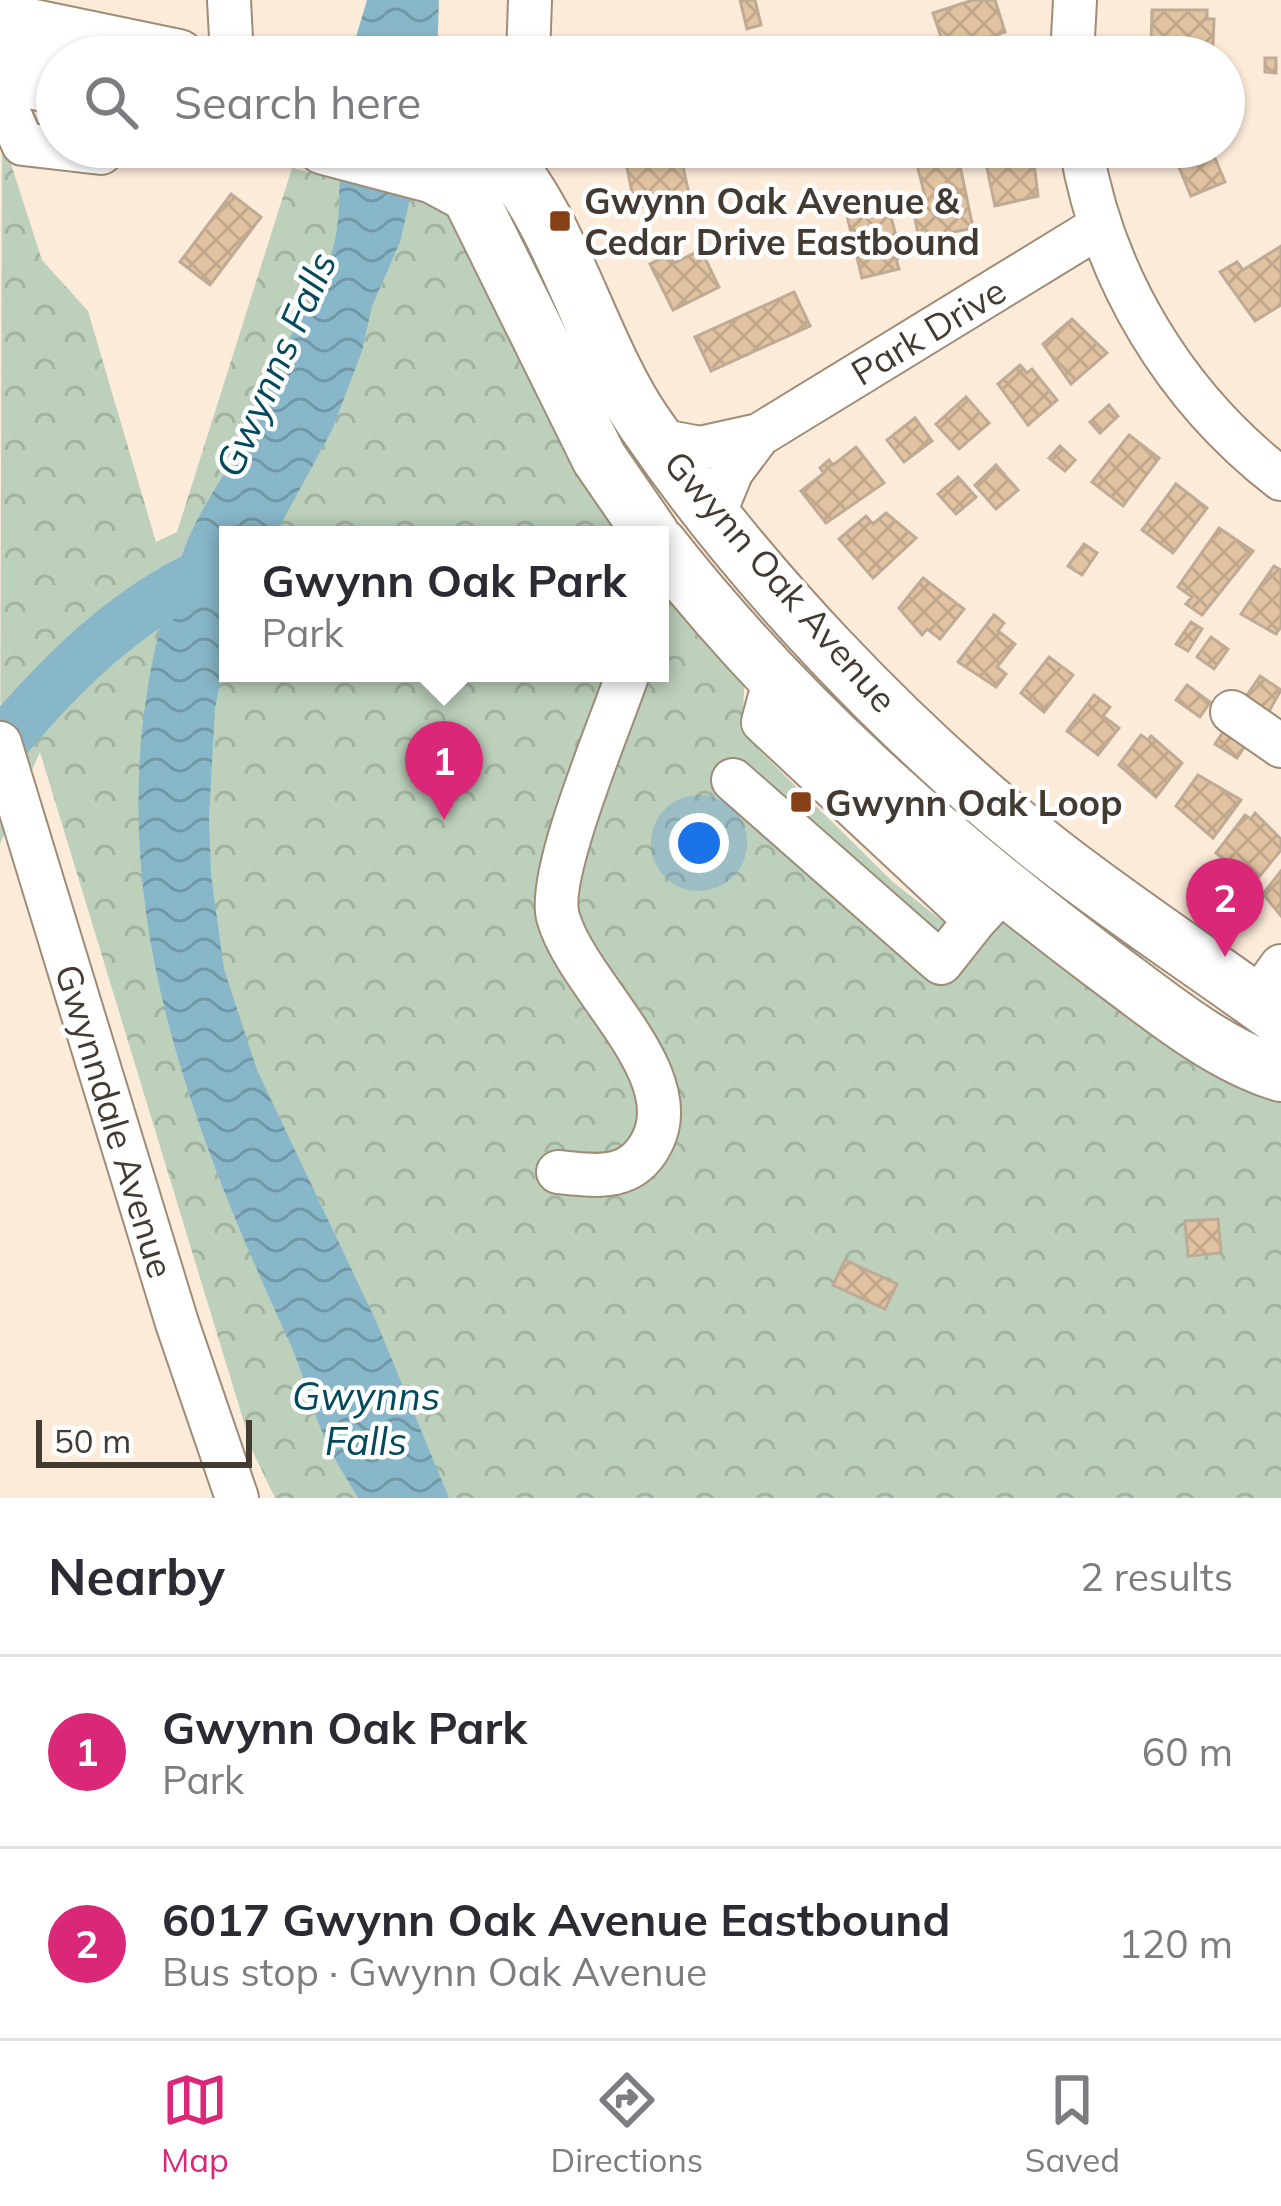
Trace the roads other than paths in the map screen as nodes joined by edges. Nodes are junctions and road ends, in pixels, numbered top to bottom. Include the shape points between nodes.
1 (229, 0) edge
2 (530, 0) edge
3 (1075, 0) edge
4 (0, 20) edge
5 (77, 36) edge
6 (231, 36) edge
7 (529, 36) edge
8 (1073, 36) edge
9 (0, 74) edge
10 (36, 82) edge
11 (0, 108) edge
12 (36, 146) edge
13 (481, 168) edge
14 (487, 168) edge
15 (1085, 168) edge
16 (1097, 228) junction
17 (759, 435) junction
18 (658, 440) junction
19 (1281, 479) edge
20 (614, 481) junction
21 (715, 512) junction
22 (643, 526) edge
23 (669, 563) edge
24 (816, 632) junction
25 (774, 681) junction
26 (625, 682) edge
27 (1232, 712) dead end
28 (1281, 746) edge
29 (3, 752) edge
30 (733, 779) dead end
31 (1043, 847) junction
32 (990, 904) junction
33 (1273, 995) edge
34 (1281, 1074) edge
35 (558, 1172) dead end
36 (237, 1498) edge

1 - 6 street
2 - 7 street
3 - 8 street
4 - 5 main road
9 - 10 main road
11 - 12 street via 6,106 23,144
13 - 20 main road, Gwynn Oak Avenue
14 - 18 main road, Gwynn Oak Avenue via 528,195
15 - 16 street
16 - 17 street, Park Drive
16 - 19 street via 1166,357
17 - 18 street, Park Drive via 700,448
17 - 21 street, Park Drive
18 - 21 main road, Gwynn Oak Avenue
20 - 21 main road via 656,514 691,519
20 - 22 main road, Gwynn Oak Avenue
21 - 24 main road, Gwynn Oak Avenue
23 - 25 main road, Gwynn Oak Avenue
24 - 25 main road
24 - 31 main road, Gwynn Oak Avenue
25 - 32 main road, Gwynn Oak Avenue
26 - 35 street via 560,868 556,915 660,1090 661,1125 643,1161 609,1178
27 - 28 street
29 - 36 street, Gwynndale Avenue
30 - 32 street via 941,962
31 - 32 main road
31 - 33 main road, Gwynn Oak Avenue
32 - 34 main road, Gwynn Oak Avenue

